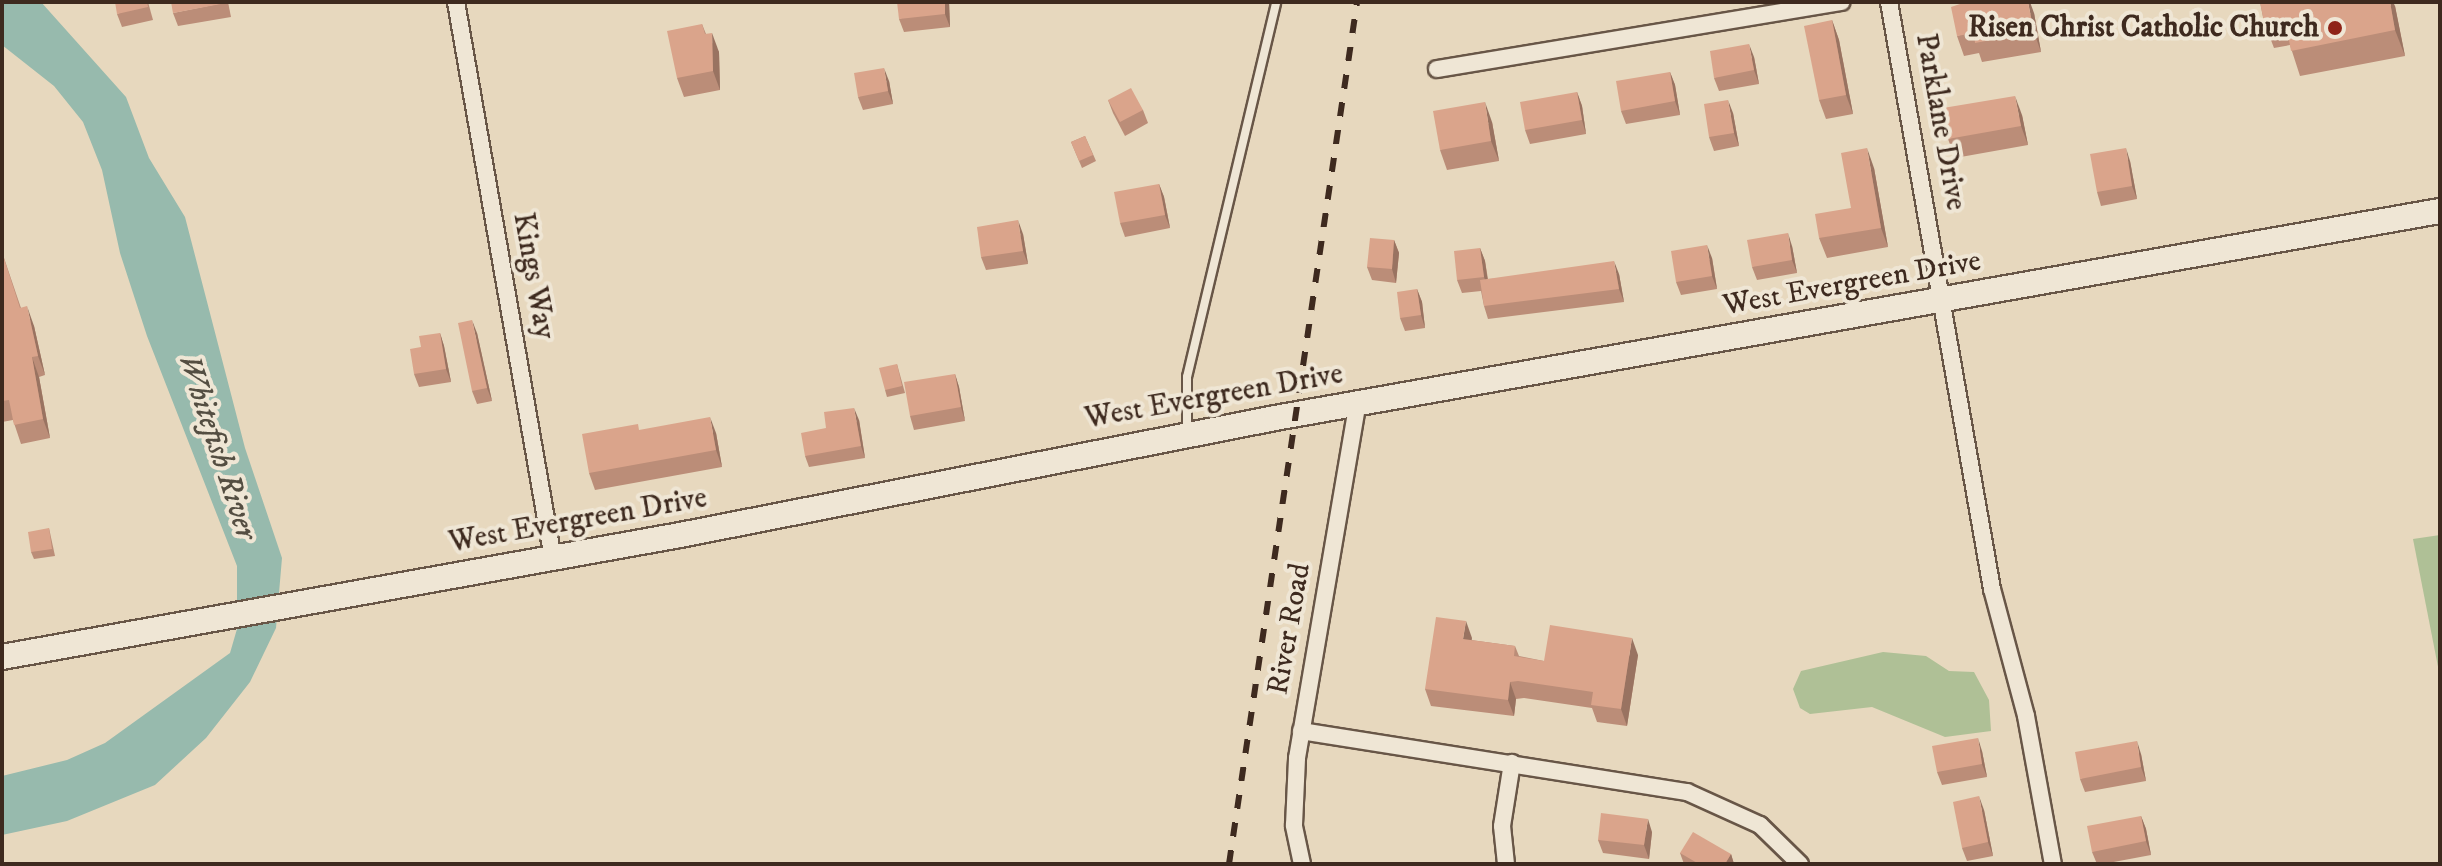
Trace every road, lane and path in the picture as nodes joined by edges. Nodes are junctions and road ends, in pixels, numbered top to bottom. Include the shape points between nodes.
1 (456, 2) edge
2 (1276, 2) edge
3 (1841, 2) edge
4 (1889, 2) edge
5 (1437, 69) dead end
6 (2440, 211) edge
7 (1941, 300) junction
8 (1358, 403) junction
9 (1187, 435) junction
10 (553, 559) junction
11 (2, 657) edge
12 (1301, 731) junction
13 (1512, 763) junction
14 (1302, 864) edge
15 (1506, 864) edge
16 (1800, 864) edge
17 (2053, 864) edge

1 - 10 street, Kings Way
2 - 9 lane via 1187,377
3 - 5 street
4 - 7 street, Parklane Drive
6 - 7 street, West Evergreen Drive
7 - 8 street, West Evergreen Drive
7 - 17 street, Parklane Drive via 1992,589 2026,716
8 - 9 street, West Evergreen Drive
8 - 12 street, River Road
9 - 10 street, West Evergreen Drive
10 - 11 street, West Evergreen Drive
12 - 13 street
12 - 14 street, River Road via 1294,801
13 - 15 street via 1501,840
13 - 16 street via 1704,797 1760,825

